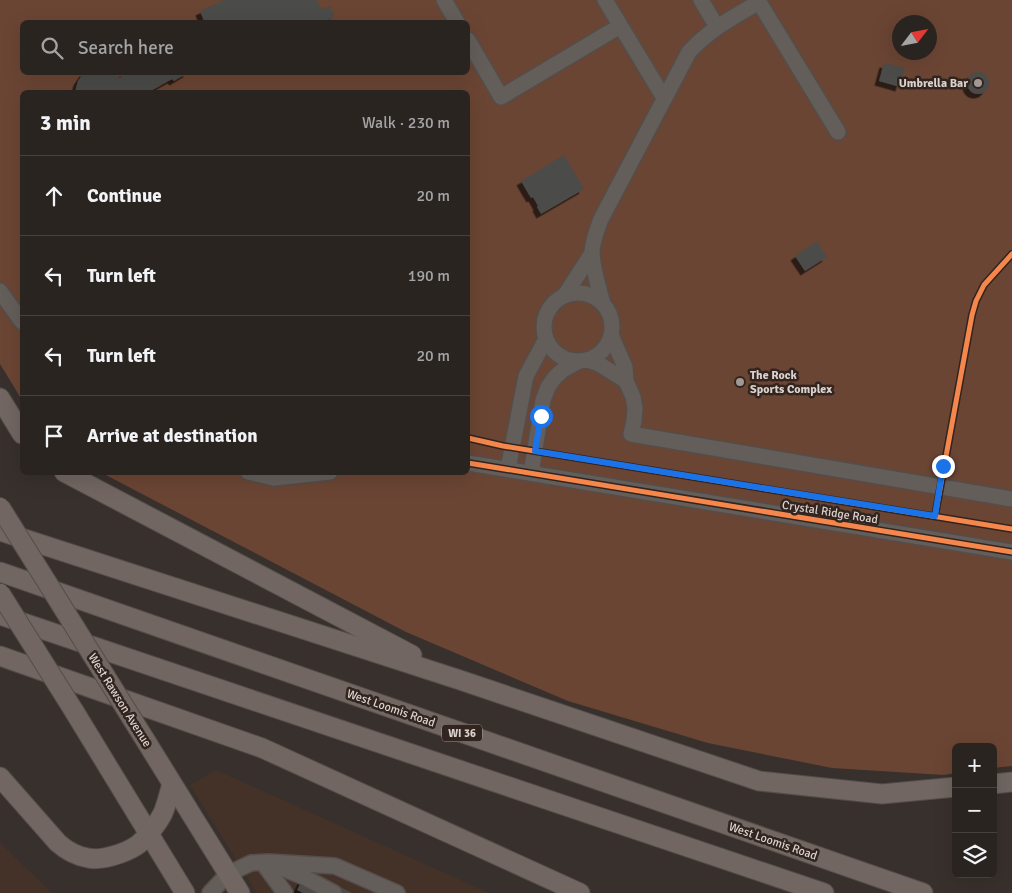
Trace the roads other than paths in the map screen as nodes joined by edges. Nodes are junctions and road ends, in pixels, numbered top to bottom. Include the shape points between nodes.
1 (444, 0) edge
2 (604, 0) edge
3 (701, 0) edge
4 (763, 1) edge
5 (456, 20) edge
6 (620, 26) junction
7 (717, 28) junction
8 (470, 43) edge
9 (664, 98) junction
10 (838, 132) dead end
11 (592, 253) junction
12 (0, 291) edge
13 (565, 295) junction
14 (603, 304) junction
15 (20, 319) edge
16 (612, 335) junction
17 (546, 339) junction
18 (583, 361) junction
19 (626, 381) junction
20 (0, 398) edge
21 (20, 431) edge
22 (470, 463) edge
23 (508, 469) junction
24 (531, 473) junction
25 (70, 475) edge
26 (261, 475) edge
27 (302, 475) edge
28 (1012, 499) edge
29 (0, 507) edge
30 (0, 531) edge
31 (1012, 552) edge
32 (0, 572) edge
33 (0, 592) edge
34 (0, 615) edge
35 (0, 656) edge
36 (460, 680) junction
37 (0, 777) edge
38 (1012, 782) edge
39 (172, 784) junction
40 (997, 784) edge
41 (952, 787) edge
42 (148, 834) junction
43 (266, 863) junction
44 (228, 874) junction
45 (185, 893) edge
46 (210, 893) edge
47 (240, 893) edge
48 (285, 893) edge
49 (334, 893) edge
50 (397, 893) edge
51 (580, 893) edge
52 (824, 893) edge
53 (923, 893) edge

1 - 5 street
2 - 6 street
3 - 7 street
4 - 7 street
4 - 10 street
6 - 8 street via 501,97
6 - 9 street
7 - 9 street via 689,52
9 - 11 street via 601,219
11 - 13 street
11 - 14 street
12 - 15 street
13 - 14 street via 586,294
13 - 17 street via 549,309 545,318
14 - 16 street via 609,313
16 - 18 street via 598,355
16 - 19 street via 625,367
17 - 18 street via 559,355 568,360
17 - 23 street via 526,376
18 - 19 street via 599,364
18 - 24 street via 563,370 548,388 543,400
19 - 28 street via 635,408 632,434
20 - 21 main road
22 - 23 street, Crystal Ridge Road
23 - 24 street, Crystal Ridge Road
24 - 31 street, Crystal Ridge Road
25 - 36 main road
26 - 27 street via 274,478
29 - 39 main road, West Rawson Avenue, bridge
30 - 36 main road
32 - 53 main road, West Loomis Road / WI 36
33 - 42 main road, bridge
34 - 52 main road
35 - 51 main road via 262,748
36 - 41 main road via 759,781 882,794
37 - 42 main road via 68,852 102,859 136,846
38 - 40 main road
39 - 42 main road via 163,814
39 - 44 main road, West Rawson Avenue
42 - 45 main road
43 - 44 street via 251,863
43 - 48 street
43 - 49 street via 304,876
43 - 50 street via 335,866
44 - 46 street
44 - 47 main road, West Rawson Avenue

